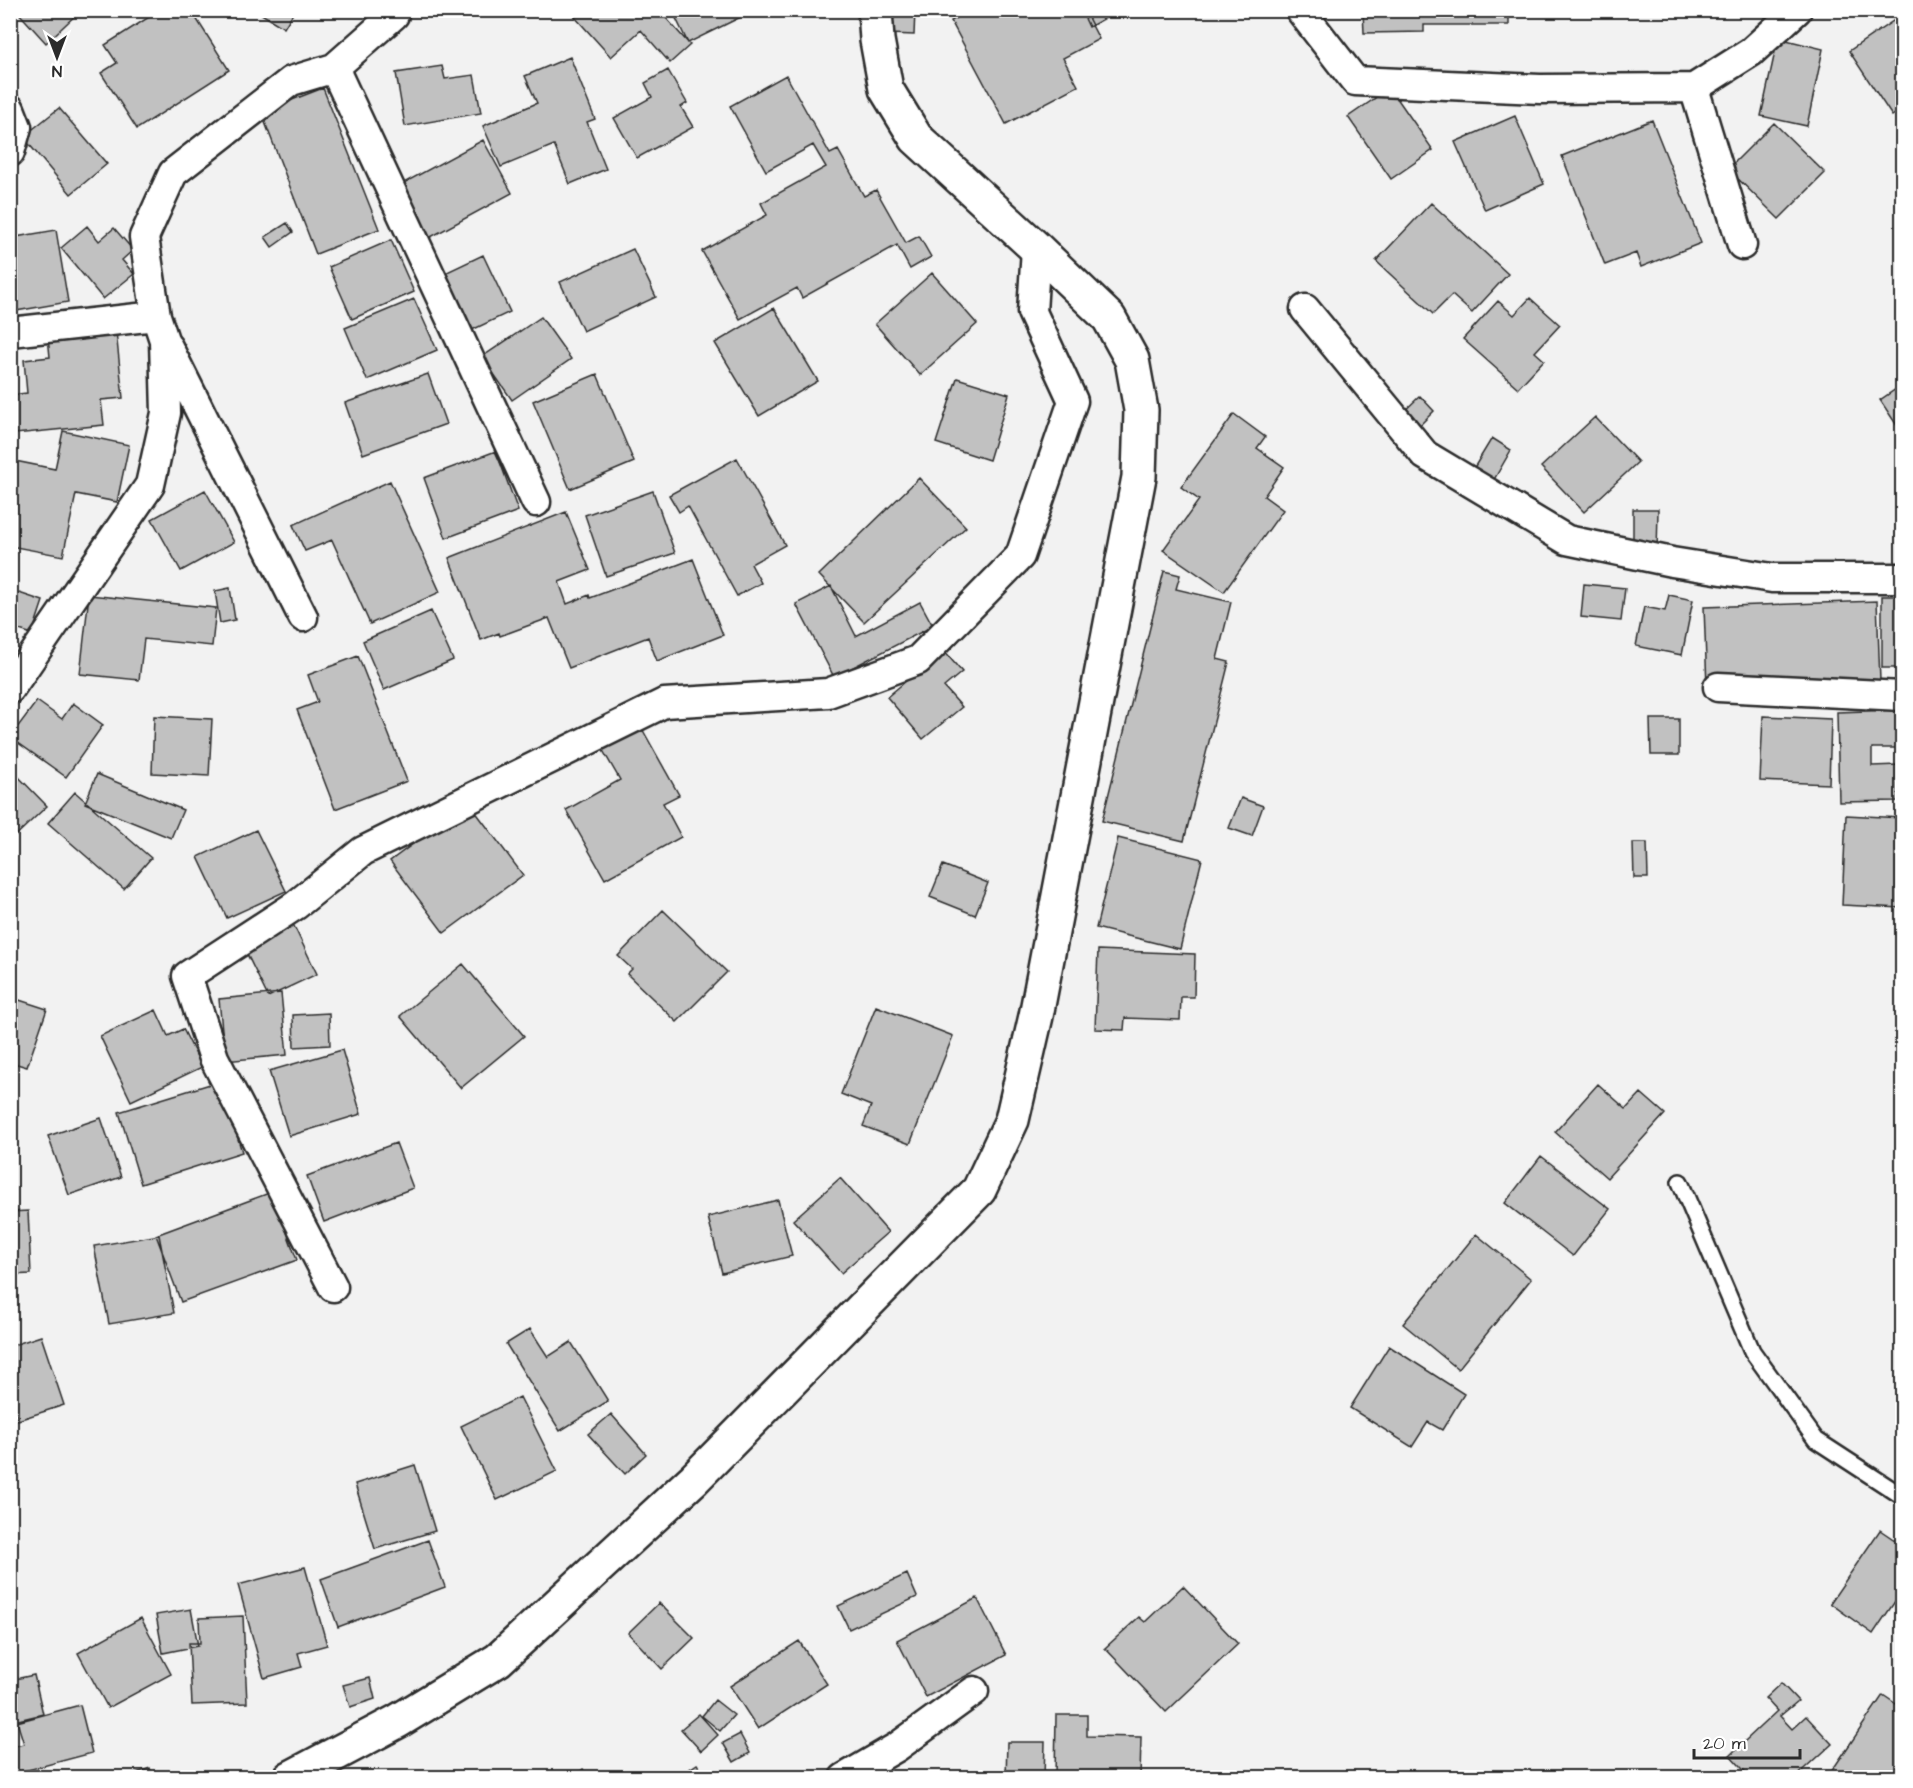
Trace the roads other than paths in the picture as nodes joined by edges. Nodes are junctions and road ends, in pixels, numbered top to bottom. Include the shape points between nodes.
1 (396, 10) edge
2 (875, 10) edge
3 (1300, 10) edge
4 (1797, 10) edge
5 (334, 68) junction
6 (1694, 88) junction
7 (10, 109) edge
8 (10, 152) edge
9 (1742, 245) dead end
10 (1036, 248) junction
11 (1305, 309) dead end
12 (160, 328) junction
13 (10, 332) edge
14 (536, 502) dead end
15 (1902, 578) edge
16 (303, 617) dead end
17 (1718, 687) dead end
18 (10, 689) edge
19 (1902, 696) edge
20 (1680, 1182) dead end
21 (333, 1287) dead end
22 (1902, 1496) edge
23 (974, 1691) dead end
24 (290, 1778) edge
25 (844, 1778) edge

1 - 5 street
2 - 10 main road via 886,89 916,138
3 - 6 street via 1354,81 1540,89
4 - 6 street via 1751,51
5 - 12 street via 291,81 173,173 144,237
5 - 14 street
6 - 9 street
7 - 8 street via 17,127
10 - 21 street via 1032,312 1073,401 1020,556 918,660 828,693 664,703 363,851 296,905 187,976 214,1058
10 - 24 main road via 1109,318 1132,360 1141,410 1139,477 1030,1039 1012,1119 979,1190 694,1479 498,1660 398,1721
11 - 15 street via 1425,455 1567,540 1772,578
12 - 13 street
12 - 16 street
12 - 18 street via 166,413 150,485
17 - 19 street
20 - 22 lane via 1758,1360 1816,1440
23 - 25 street via 897,1747

